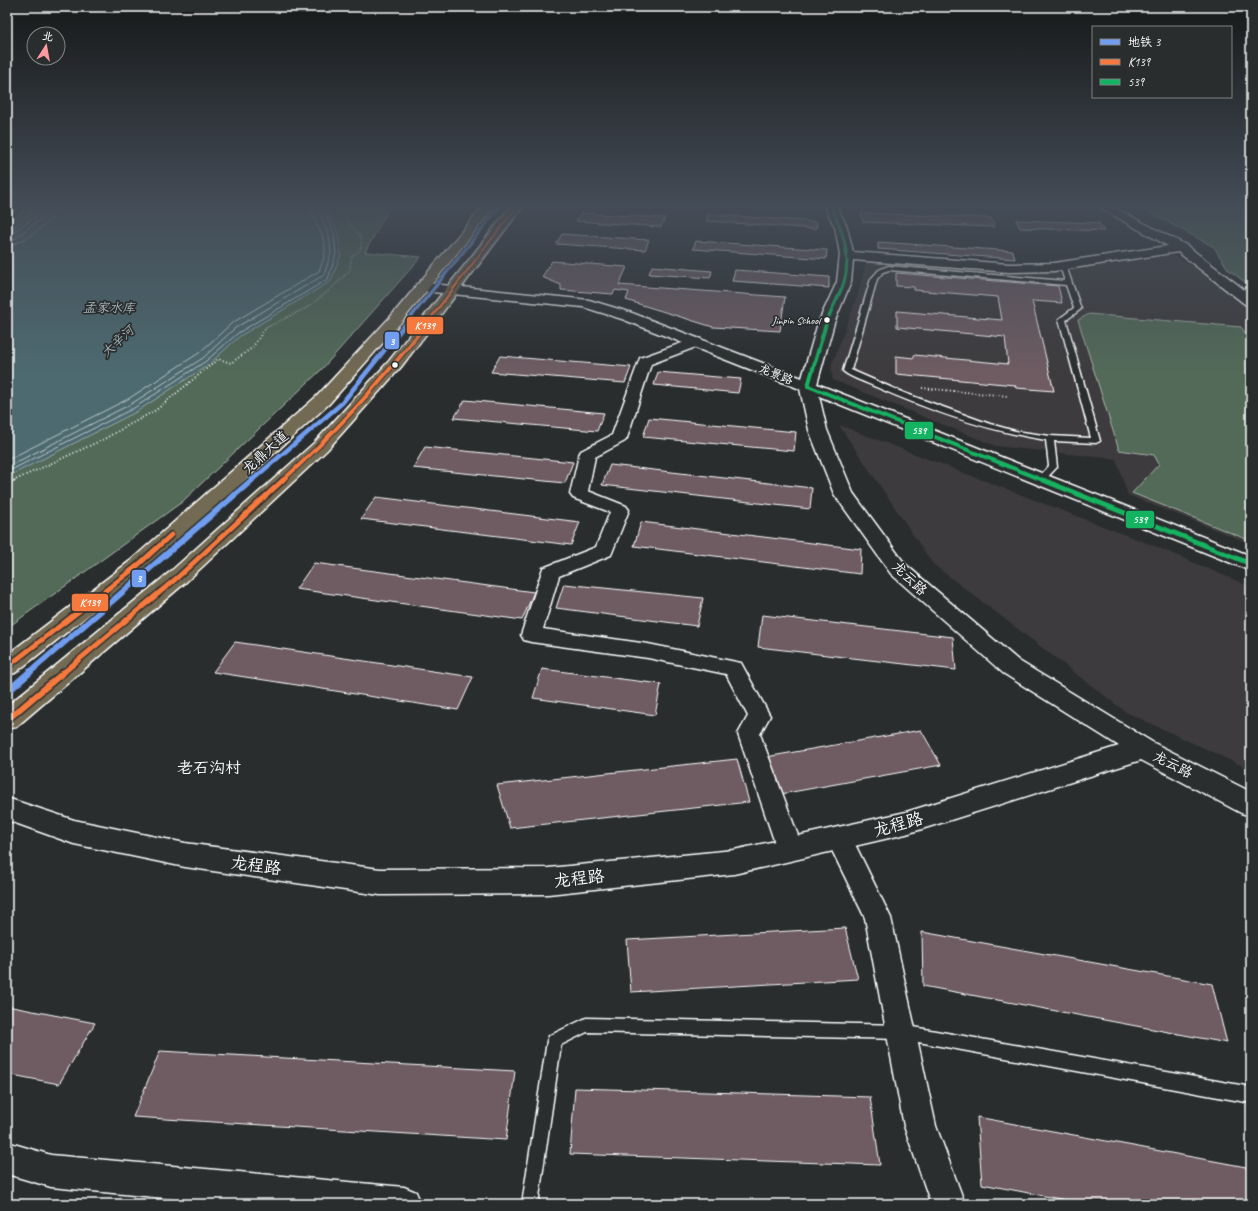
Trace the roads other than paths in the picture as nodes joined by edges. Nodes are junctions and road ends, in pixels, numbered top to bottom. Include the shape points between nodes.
1 (443, 262) edge
2 (475, 262) edge
3 (846, 262) edge
4 (921, 262) edge
5 (1092, 262) edge
6 (1199, 262) edge
7 (1063, 266) junction
8 (1069, 283) junction
9 (422, 287) junction
10 (452, 291) junction
11 (1251, 302) edge
12 (696, 342) junction
13 (808, 386) junction
14 (1050, 438) junction
15 (1040, 480) junction
16 (1251, 564) edge
17 (7, 667) edge
18 (7, 720) edge
19 (1143, 749) junction
20 (1251, 805) edge
21 (7, 810) edge
22 (839, 838) junction
23 (790, 849) junction
24 (902, 1032) junction
25 (1251, 1095) edge
26 (7, 1158) edge
27 (404, 1204) edge
28 (530, 1204) edge
29 (948, 1204) edge

1 - 9 main road, 龙鼎大道
2 - 10 main road
3 - 13 street, 龙云路 via 844,282 826,323
4 - 7 street via 1009,268
5 - 7 street
6 - 11 street
7 - 8 lane
8 - 14 lane via 1078,309 1062,320 1096,441
8 - 14 lane via 888,268 874,279 847,371 901,395 987,426
9 - 10 street, 龙景路
9 - 17 main road, 龙鼎大道 via 323,400 137,566
10 - 12 street, 龙景路 via 584,303
10 - 18 main road via 395,364 321,446 178,577
12 - 13 street, 龙景路
12 - 23 street via 645,361 619,438 587,455 579,494 620,510 604,551 550,572 532,636 648,651 733,668 759,716 749,734
13 - 15 street, 龙景路
13 - 19 street, 龙云路 via 818,430 844,494 898,570 1011,667
14 - 15 lane via 1053,467
15 - 16 street, 龙景路
19 - 20 street, 龙云路
19 - 22 street, 龙程路 via 906,823
21 - 23 street, 龙程路 via 74,832 185,855 380,882 548,881 734,862
22 - 23 street, 龙程路
22 - 24 street via 878,918
24 - 25 lane
24 - 28 lane via 586,1025 554,1040
24 - 29 street via 920,1126
26 - 27 street via 51,1171

